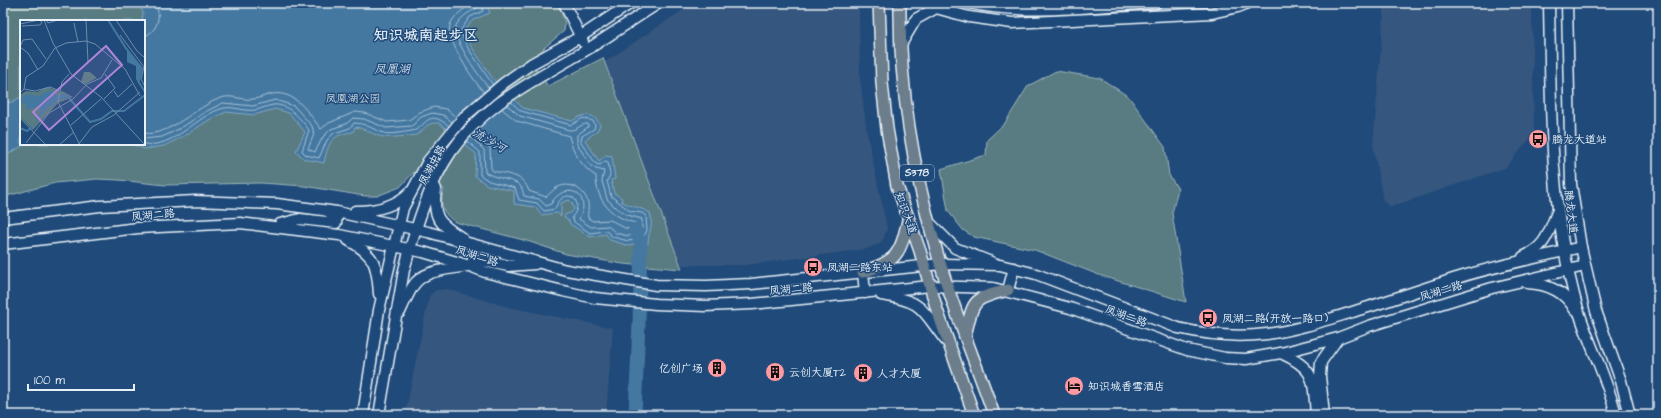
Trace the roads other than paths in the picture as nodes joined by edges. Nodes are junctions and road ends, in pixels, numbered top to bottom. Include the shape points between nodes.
1 (564, 3) edge
2 (631, 3) edge
3 (659, 3) edge
4 (900, 3) edge
5 (969, 3) edge
6 (1156, 3) edge
7 (1248, 3) edge
8 (1549, 3) edge
9 (1567, 3) edge
10 (878, 5) edge
11 (933, 5) edge
12 (580, 37) junction
13 (900, 46) junction
14 (587, 50) junction
15 (420, 175) junction
16 (438, 177) junction
17 (1571, 184) junction
18 (1555, 186) junction
19 (1558, 208) junction
20 (324, 210) junction
21 (337, 212) junction
22 (3, 218) edge
23 (908, 220) junction
24 (930, 223) junction
25 (398, 225) junction
26 (270, 226) junction
27 (416, 229) junction
28 (339, 235) junction
29 (3, 244) edge
30 (394, 246) junction
31 (475, 246) junction
32 (1581, 247) junction
33 (410, 250) junction
34 (1564, 251) junction
35 (1512, 262) junction
36 (543, 264) junction
37 (941, 264) junction
38 (1000, 265) junction
39 (470, 266) junction
40 (924, 266) junction
41 (1585, 266) junction
42 (1014, 268) junction
43 (1568, 270) junction
44 (485, 272) junction
45 (863, 272) junction
46 (1517, 282) junction
47 (930, 286) junction
48 (948, 286) junction
49 (1008, 290) junction
50 (865, 293) junction
51 (379, 310) junction
52 (377, 324) junction
53 (394, 324) junction
54 (1583, 326) junction
55 (965, 337) junction
56 (1338, 338) junction
57 (1607, 342) junction
58 (951, 347) junction
59 (1591, 348) junction
60 (1281, 353) junction
61 (363, 415) edge
62 (379, 415) edge
63 (974, 415) edge
64 (994, 415) edge
65 (1316, 415) edge
66 (1324, 415) edge
67 (1616, 415) edge
68 (1630, 415) edge

1 - 12 street
2 - 12 street, 凤湖中路
3 - 14 street, 凤湖中路
4 - 13 main road, 知识大道 / S378
5 - 6 street via 1023,9
7 - 11 street via 1212,13 1012,23 969,17
8 - 18 street, 腾龙大道 via 1550,111
9 - 17 street, 腾龙大道
10 - 23 main road, 知识大道 / S378 via 888,135 897,186
11 - 13 street via 916,19
12 - 14 street
12 - 15 street, 凤湖中路 via 531,64 464,117 439,145
13 - 24 main road, 知识大道 / S378 via 915,165
14 - 16 street, 凤湖中路 via 539,76 496,105 451,152
15 - 21 street via 407,195 387,207
15 - 25 street, 凤湖中路 via 403,208
16 - 27 street, 凤湖中路
16 - 31 street via 434,202 436,216 443,226
17 - 18 street
17 - 32 street, 腾龙大道
18 - 19 street, 腾龙大道
19 - 34 street, 腾龙大道
19 - 35 street via 1544,243 1530,254
20 - 21 street, 凤湖二路
20 - 22 street, 凤湖二路 via 258,202 195,201 100,206
20 - 26 street via 338,217 337,222 334,224 300,219
21 - 25 street, 凤湖二路
23 - 40 main road, 知识大道 / S378
23 - 45 main road via 897,253 882,266
24 - 37 main road, 知识大道 / S378
24 - 38 street via 955,248
25 - 27 street, 凤湖二路
25 - 30 street, 凤湖中路
26 - 28 street, 凤湖二路
26 - 29 street, 凤湖二路 via 240,223 181,225
27 - 31 street, 凤湖二路
27 - 33 street, 凤湖中路
28 - 30 street, 凤湖二路
28 - 51 street via 360,247 372,258 378,274
30 - 33 street, 凤湖二路
30 - 51 street, 凤湖中路
31 - 36 street, 凤湖二路
32 - 34 street, 凤湖二路
32 - 41 street, 腾龙大道
33 - 39 street, 凤湖二路
33 - 53 street, 凤湖中路
34 - 35 street, 凤湖二路
34 - 43 street, 腾龙大道
35 - 42 street, 凤湖二路 via 1316,324 1290,331 1242,336 1178,328
36 - 44 street via 508,266 473,259 475,266
36 - 45 street, 凤湖二路 via 656,285 751,284
37 - 38 street, 凤湖二路
37 - 40 street, 凤湖二路
37 - 48 main road, 知识大道 / S378
38 - 42 street, 凤湖二路
39 - 44 street, 凤湖二路
39 - 53 street via 436,271 422,277 413,286
40 - 45 street, 凤湖二路
40 - 47 main road, 知识大道 / S378
41 - 43 street, 凤湖二路
41 - 57 street, 腾龙大道
42 - 49 street
43 - 46 street, 凤湖二路
43 - 54 street, 腾龙大道
44 - 50 street, 凤湖二路 via 563,291 656,304 752,304
45 - 50 street
46 - 54 street via 1541,284 1559,292 1572,304
46 - 56 street, 凤湖二路
47 - 48 street, 凤湖二路
47 - 50 street, 凤湖二路
47 - 58 main road, 知识大道 / S378
48 - 49 street, 凤湖二路
48 - 55 main road, 知识大道 / S378
49 - 55 main road via 986,296 974,303
49 - 60 street, 凤湖二路 via 1070,308 1187,350 1225,358 1246,359
50 - 58 street via 914,303 927,314
51 - 52 street, 凤湖中路
52 - 53 street
52 - 61 street, 凤湖中路
53 - 62 street, 凤湖中路
54 - 59 street, 腾龙大道
55 - 64 main road, 知识大道 / S378
56 - 60 street, 凤湖二路
56 - 66 street via 1321,362
57 - 59 street
57 - 68 street, 腾龙大道
58 - 63 main road, 知识大道 / S378
59 - 67 street, 腾龙大道 via 1609,390
60 - 65 street via 1300,362 1312,378

